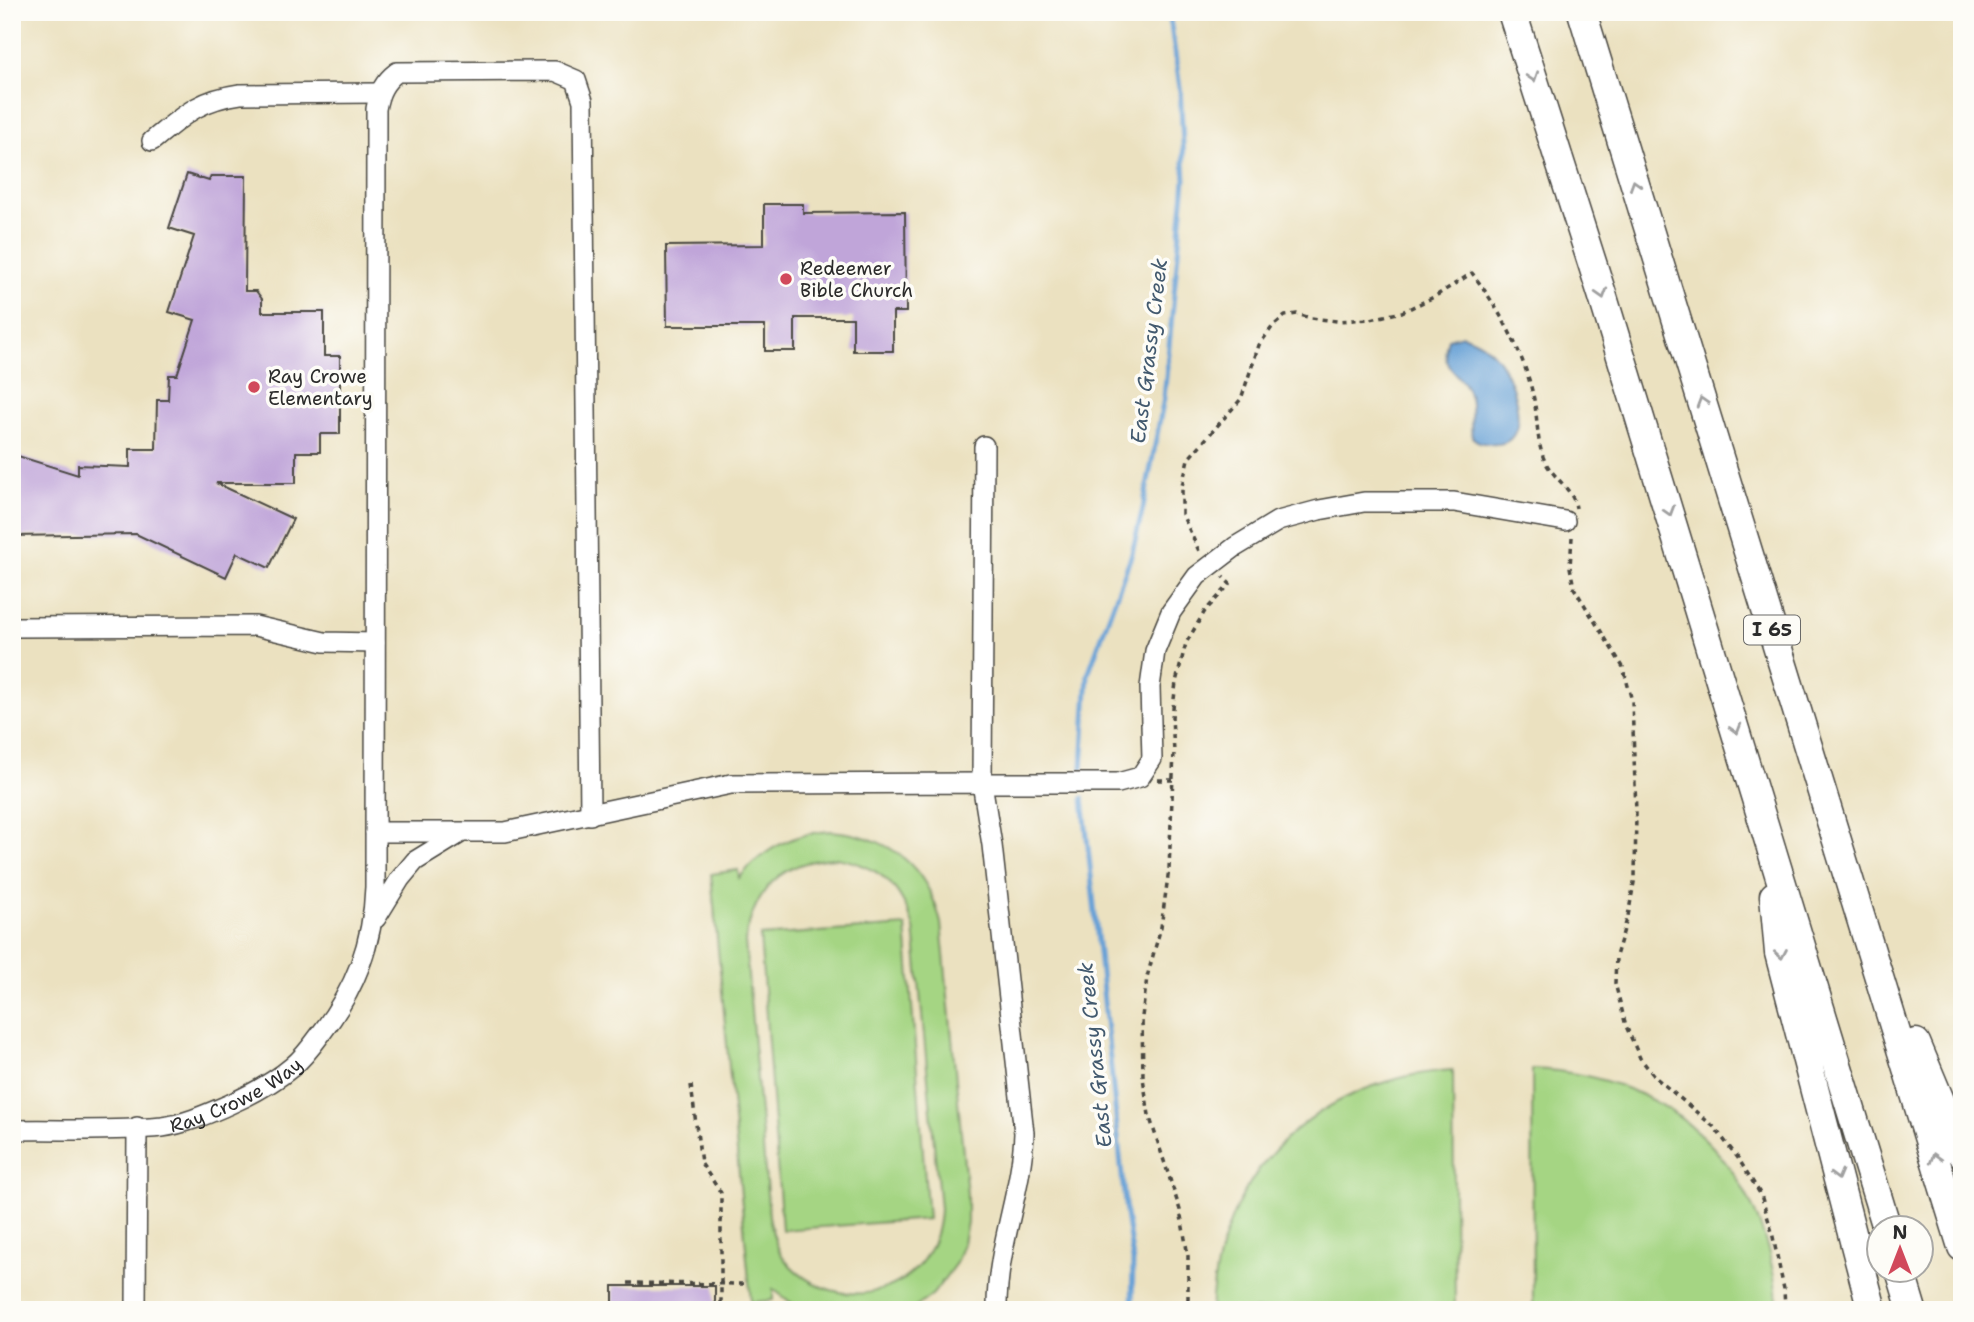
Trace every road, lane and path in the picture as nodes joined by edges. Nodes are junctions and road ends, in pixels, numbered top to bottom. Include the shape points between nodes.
1 (1512, 12) edge
2 (1583, 12) edge
3 (379, 93) junction
4 (152, 141) dead end
5 (984, 446) dead end
6 (1718, 453) junction
7 (1571, 522) junction
8 (1210, 565) junction
9 (12, 626) edge
10 (375, 643) junction
11 (982, 783) junction
12 (590, 815) junction
13 (375, 832) junction
14 (463, 832) junction
15 (1769, 838) junction
16 (372, 925) junction
17 (691, 1085) dead end
18 (136, 1127) junction
19 (12, 1130) edge
20 (1962, 1153) edge
21 (1883, 1214) edge
22 (1962, 1247) edge
23 (628, 1283) dead end
24 (721, 1283) junction
25 (744, 1284) dead end
26 (1904, 1284) edge
27 (136, 1310) edge
28 (721, 1310) edge
29 (997, 1310) edge
30 (1188, 1310) edge
31 (1785, 1310) edge
32 (1872, 1310) edge
33 (1912, 1310) edge

1 -> 15 highway
6 -> 2 highway, I 65
3 - 4 street via 217,97 194,107
3 - 10 street
3 - 12 street via 397,72 411,70 555,71 576,80 582,92
5 - 11 street
6 - 20 highway via 1910,1029
22 -> 6 highway, I 65
7 - 8 street via 1454,502 1364,502 1278,522
7 - 8 path via 1574,498 1543,457 1533,393 1512,336 1472,274 1402,312 1337,321 1297,314 1273,326 1259,345 1241,399 1188,459 1182,514 1199,553
7 - 31 path via 1574,588 1623,667 1632,701 1635,877 1616,957 1615,983 1626,1026 1647,1068 1714,1127 1761,1195 1775,1243
8 - 11 street via 1171,612 1155,651 1150,687 1152,759 1140,777 1118,783
8 - 30 path via 1230,584 1205,611 1186,643 1176,682 1169,869 1142,1017 1143,1078 1149,1115 1180,1210 1188,1256
9 - 10 street via 255,626 324,642
10 - 13 street
11 - 12 street via 731,784
11 - 29 street via 1024,1133 1004,1239
12 - 14 street via 505,832
13 - 14 street
13 - 16 street
14 - 16 street via 415,861
15 - 21 highway
15 -> 32 highway via 1779,953
16 - 18 street, Ray Crowe Way via 349,993 293,1066 251,1094 197,1118
17 - 24 path via 701,1163 721,1193
18 - 19 street, Ray Crowe Way
18 - 27 street
23 - 24 path
24 - 25 path
24 - 28 path
26 - 33 highway

